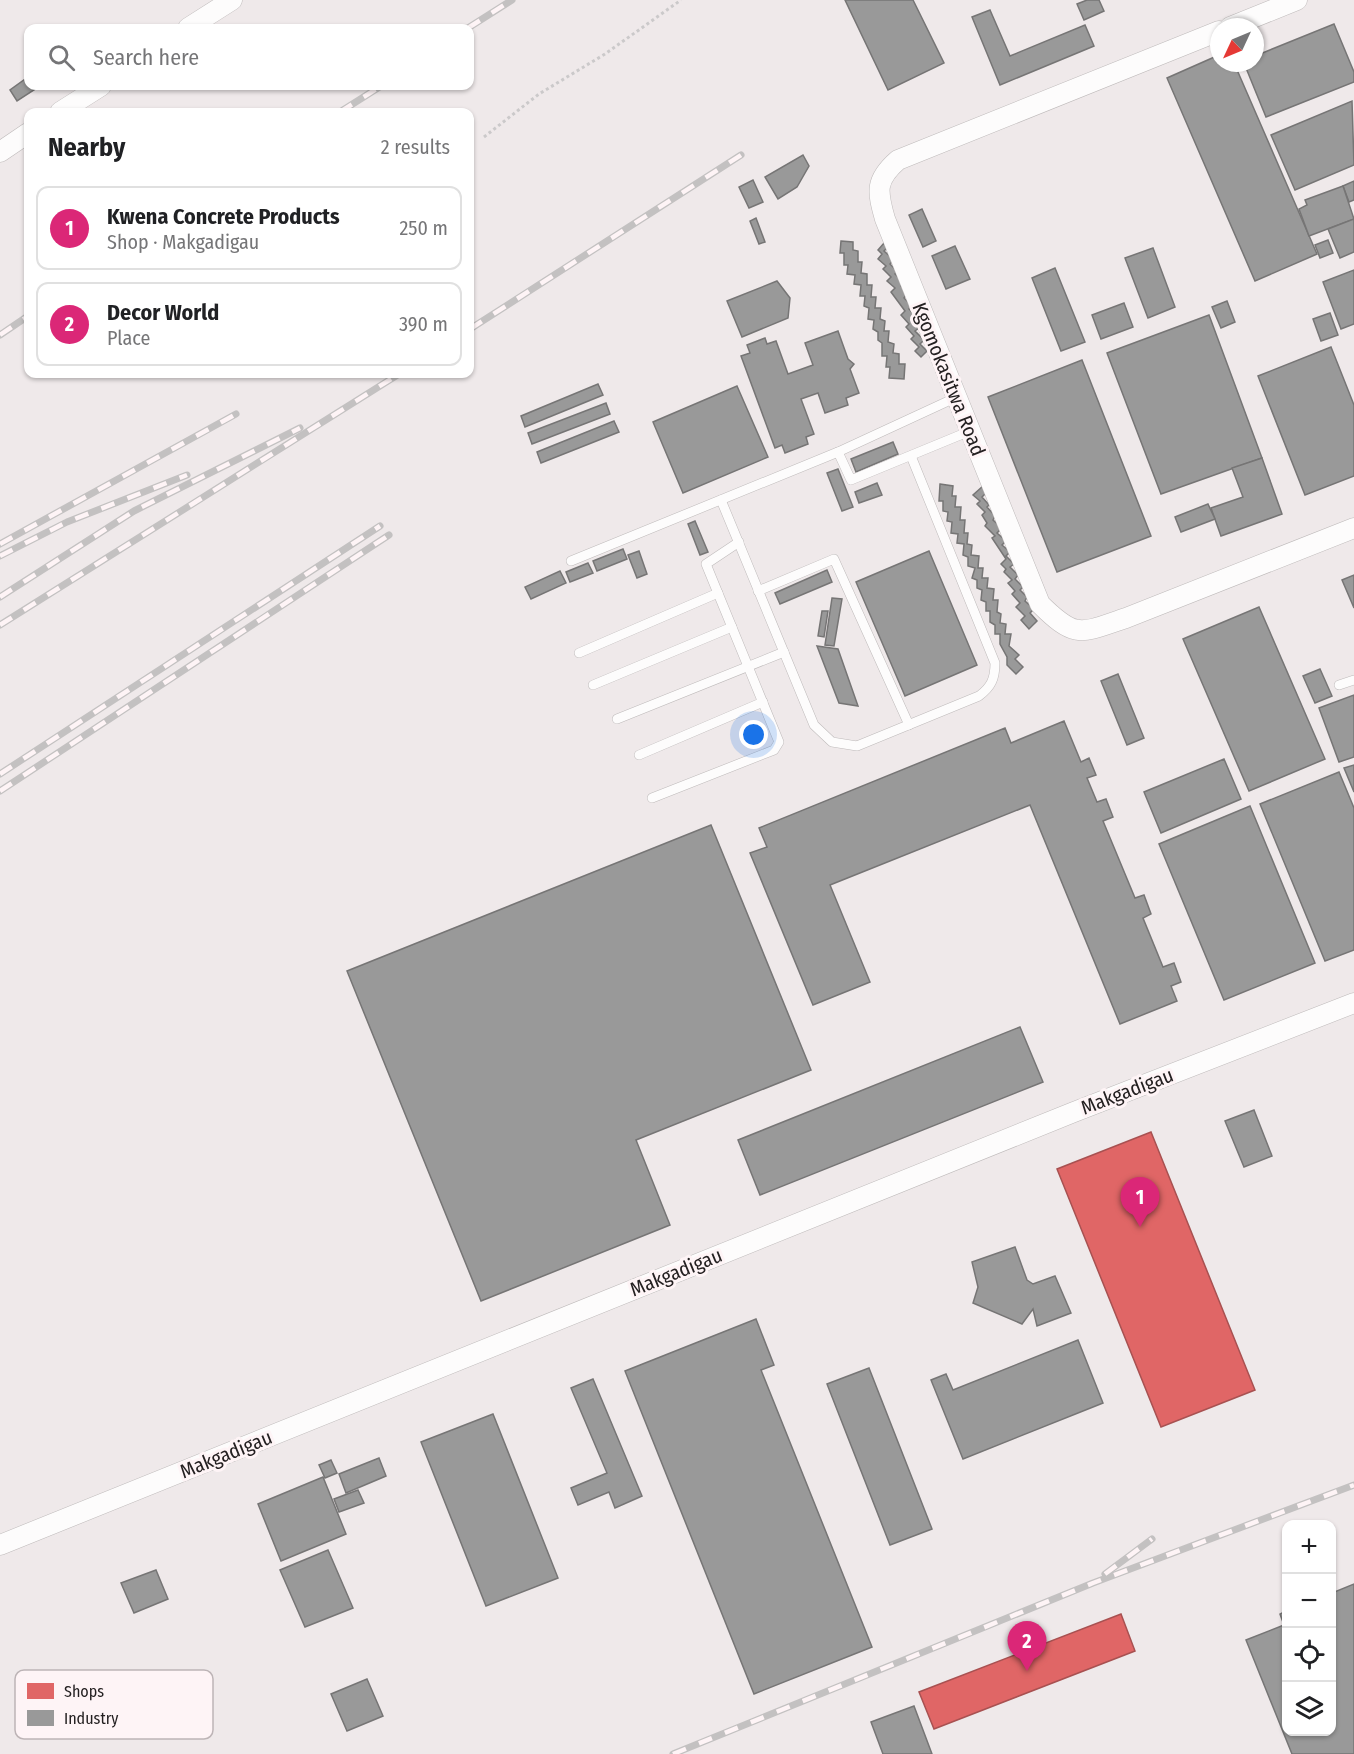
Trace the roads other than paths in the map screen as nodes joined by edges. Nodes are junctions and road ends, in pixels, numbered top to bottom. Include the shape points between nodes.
1 (232, 0) edge
2 (1297, 0) edge
3 (1252, 18) edge
4 (194, 24) edge
5 (1210, 35) edge
6 (95, 90) edge
7 (66, 108) edge
8 (24, 136) edge
9 (0, 152) edge
10 (957, 397) junction
11 (970, 431) junction
12 (838, 452) junction
13 (911, 456) junction
14 (721, 500) junction
15 (1354, 528) edge
16 (738, 542) junction
17 (571, 561) dead end
18 (758, 591) junction
19 (718, 593) junction
20 (732, 627) junction
21 (784, 652) junction
22 (579, 653) dead end
23 (748, 667) junction
24 (1354, 680) edge
25 (593, 685) dead end
26 (1339, 685) dead end
27 (763, 702) junction
28 (617, 719) dead end
29 (909, 725) junction
30 (639, 755) dead end
31 (652, 798) dead end
32 (1354, 1003) edge
33 (0, 1545) edge

1 - 4 street
2 - 3 street
5 - 10 street, Kgomokasitwa Road via 898,160 887,170 879,183 885,219
6 - 7 street
8 - 9 street
10 - 11 street, Kgomokasitwa Road
10 - 12 lane
11 - 13 lane
11 - 15 street, Kgomokasitwa Road via 1040,604 1063,627 1087,631 1126,618
12 - 13 lane via 851,480
12 - 14 lane
13 - 29 lane via 995,663 995,677 988,690 979,696
14 - 16 lane
14 - 17 lane
16 - 18 lane
16 - 19 lane via 706,564
18 - 21 lane
18 - 29 lane via 834,559
19 - 20 lane
19 - 22 lane
20 - 23 lane
20 - 25 lane
21 - 23 lane
21 - 29 lane via 814,725 832,742 857,746
23 - 27 lane
23 - 28 lane
24 - 26 lane
27 - 30 lane
27 - 31 lane via 779,742 774,750
32 - 33 street, Makgadigau via 1051,1121

